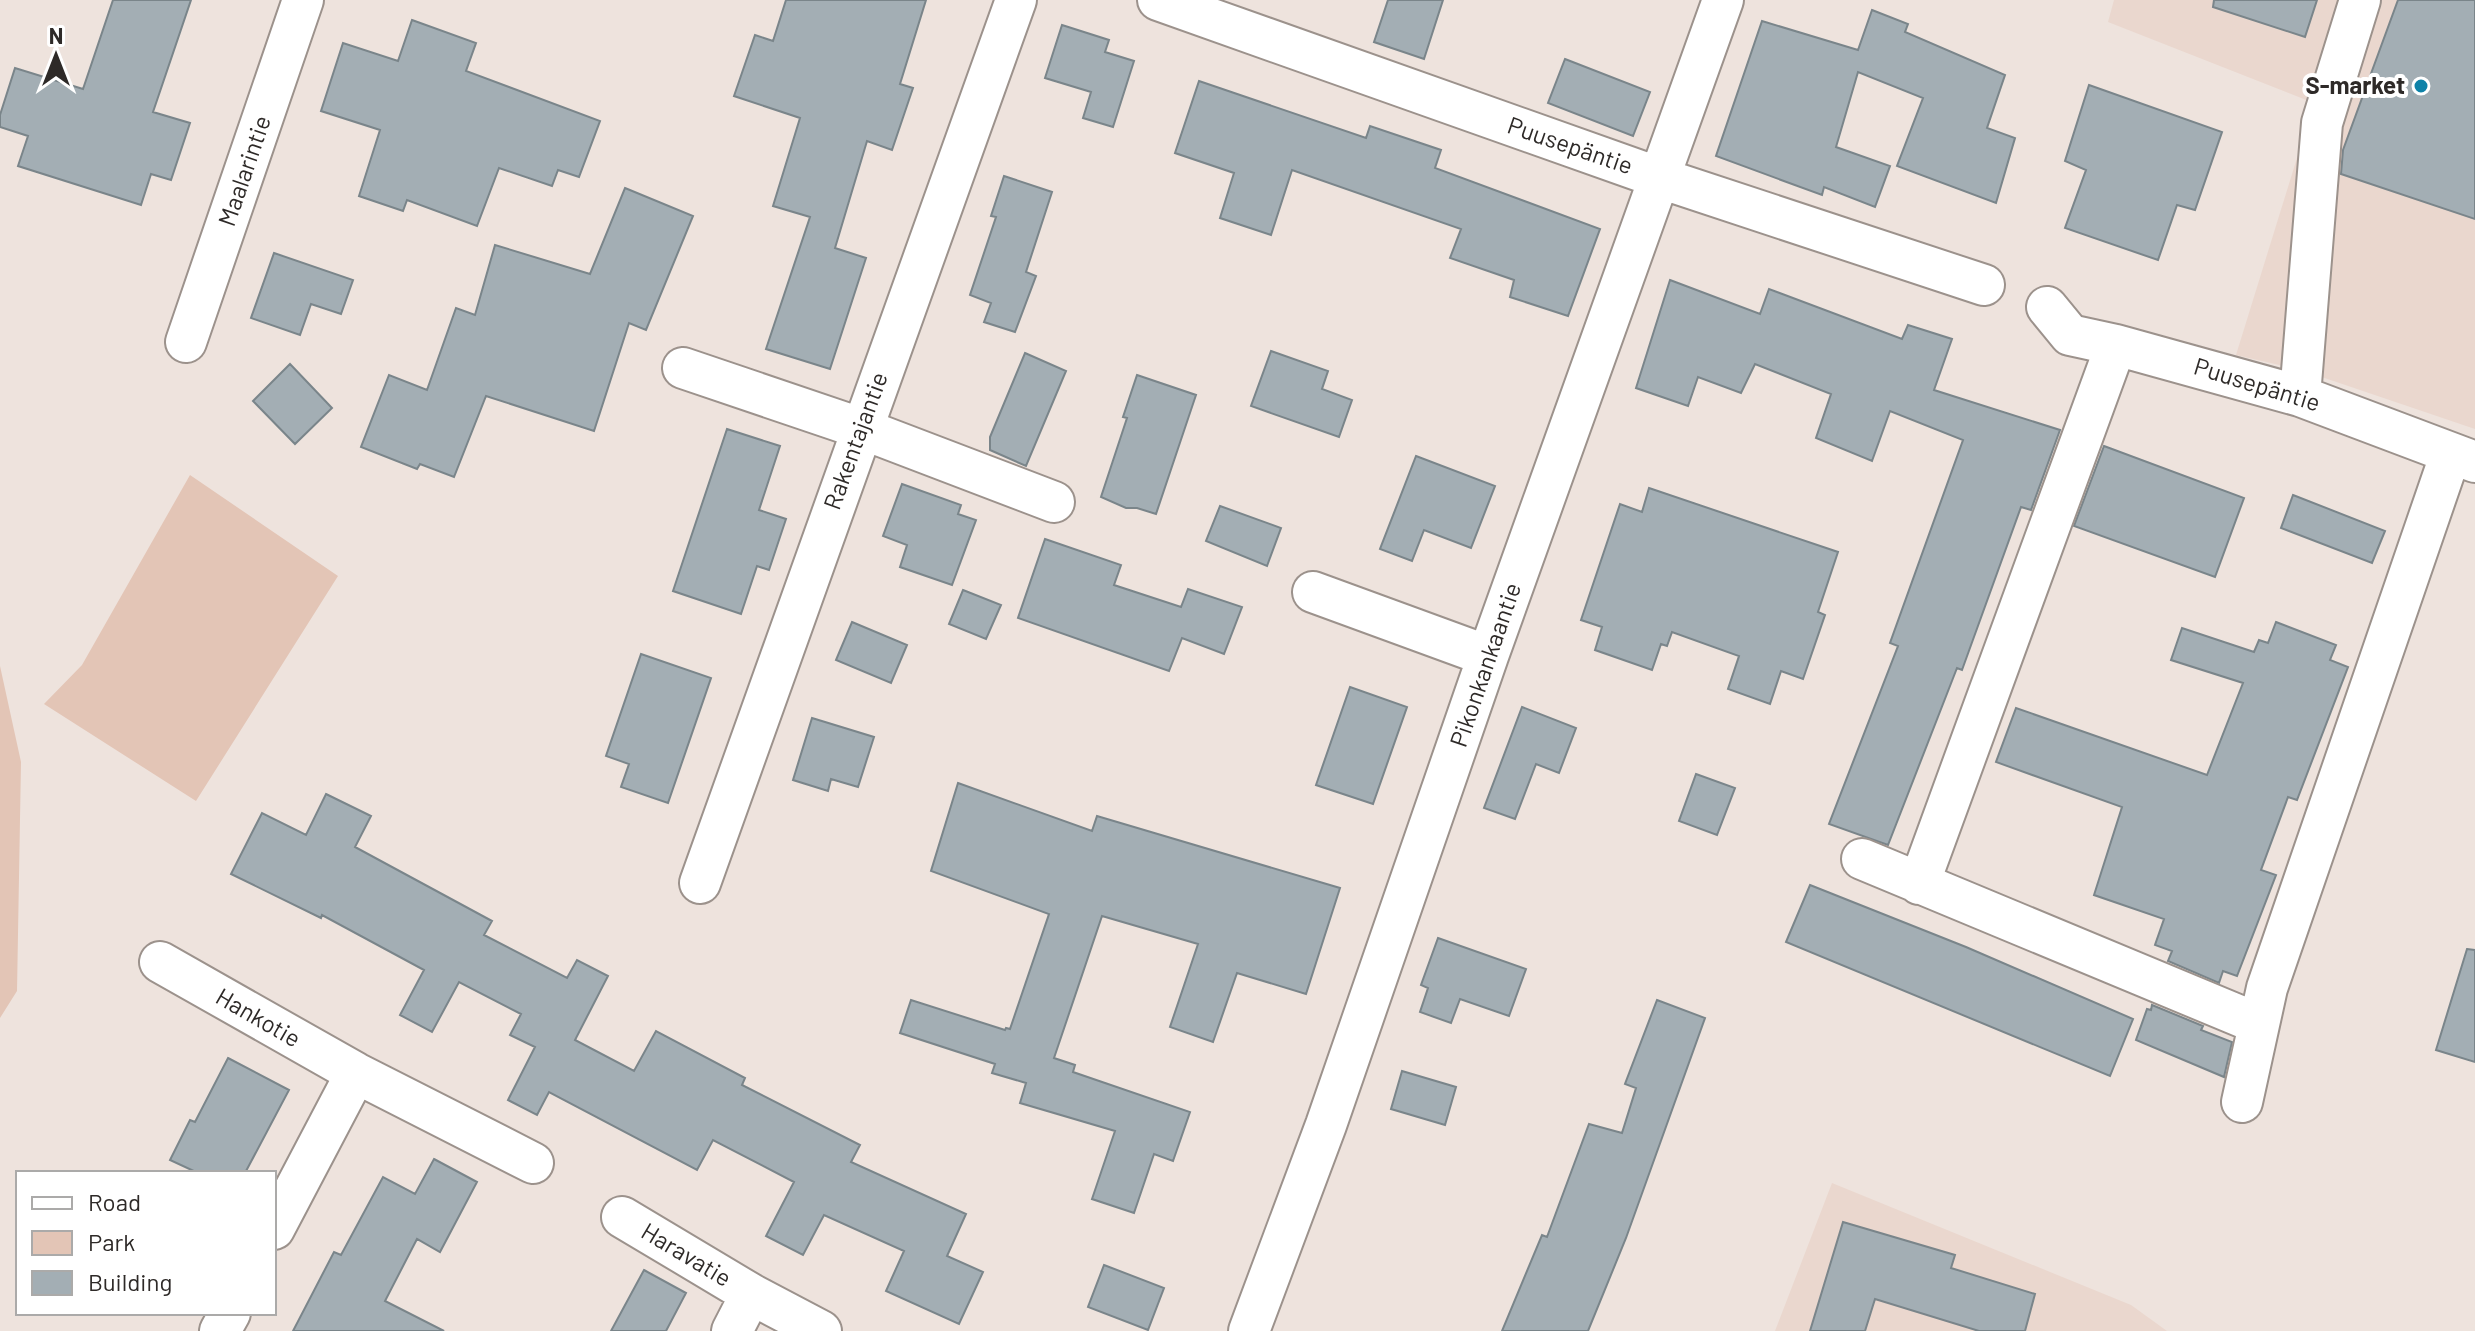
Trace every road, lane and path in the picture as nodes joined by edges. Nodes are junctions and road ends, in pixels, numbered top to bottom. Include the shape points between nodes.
1 (303, 0) edge
2 (1016, 0) edge
3 (1158, 0) edge
4 (1723, 0) edge
5 (2360, 0) edge
6 (1660, 178) junction
7 (1984, 285) dead end
8 (2047, 307) dead end
9 (186, 342) dead end
10 (2116, 345) junction
11 (683, 368) dead end
12 (2300, 396) junction
13 (860, 428) junction
14 (2463, 457) edge
15 (1054, 502) dead end
16 (1313, 592) dead end
17 (1488, 656) junction
18 (1862, 859) dead end
19 (700, 883) dead end
20 (1919, 884) junction
21 (160, 962) dead end
22 (2259, 1024) junction
23 (356, 1073) junction
24 (2242, 1102) dead end
25 (533, 1163) dead end
26 (622, 1217) dead end
27 (276, 1225) edge
28 (751, 1294) junction
29 (732, 1331) edge
30 (821, 1331) edge
31 (1249, 1331) edge

1 - 9 street, Maalarintie
2 - 13 street, Rakentajantie
3 - 6 street, Puusepäntie
4 - 6 street, Pikonkankaantie
5 - 12 street via 2322,123
6 - 7 street, Puusepäntie
6 - 17 street, Pikonkankaantie
8 - 10 street, Puusepäntie via 2070,335
10 - 12 street, Puusepäntie
10 - 20 street
11 - 13 street
12 - 14 street, Puusepäntie
13 - 15 street
13 - 19 street, Rakentajantie
14 - 22 street via 2267,988
16 - 17 street
17 - 31 street, Pikonkankaantie
18 - 20 street
20 - 22 street
21 - 23 street, Hankotie
22 - 24 street
23 - 25 street, Hankotie
23 - 27 street
26 - 28 street, Haravatie
28 - 29 street, Haravatie
28 - 30 street, Haravatie

